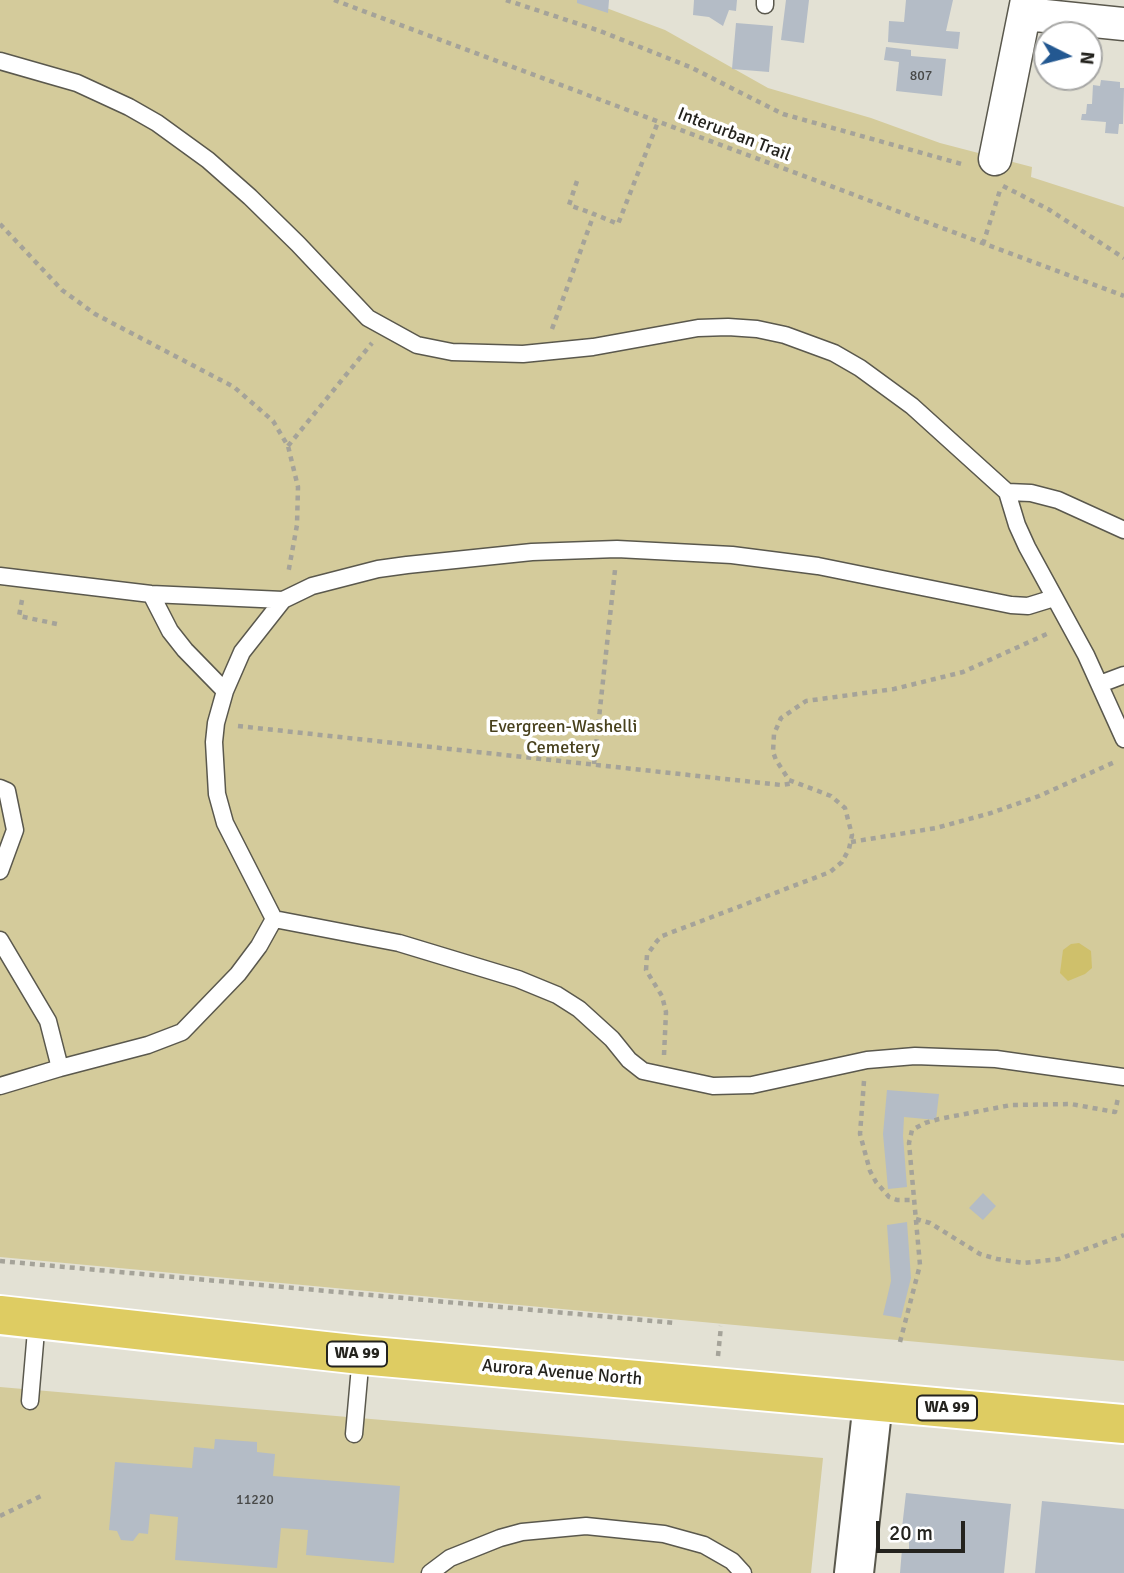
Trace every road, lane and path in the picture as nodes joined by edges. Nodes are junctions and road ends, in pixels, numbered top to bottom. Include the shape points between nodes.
1 (334, 0) edge
2 (506, 0) edge
3 (1026, 7) edge
4 (1124, 24) edge
5 (0, 61) edge
6 (657, 122) junction
7 (990, 173) junction
8 (577, 181) dead end
9 (594, 214) junction
10 (0, 224) edge
11 (983, 244) junction
12 (1124, 258) edge
13 (1124, 296) edge
14 (384, 328) junction
15 (543, 353) junction
16 (288, 446) junction
17 (1007, 492) junction
18 (1124, 530) edge
19 (617, 549) junction
20 (0, 576) edge
21 (27, 579) junction
22 (151, 594) junction
23 (1054, 597) junction
24 (283, 600) junction
25 (1069, 623) junction
26 (57, 624) dead end
27 (1124, 675) edge
28 (1100, 684) junction
29 (225, 691) junction
30 (216, 723) junction
31 (1124, 739) edge
32 (1124, 757) edge
33 (594, 764) junction
34 (794, 783) junction
35 (0, 788) edge
36 (851, 842) junction
37 (0, 871) edge
38 (274, 919) junction
39 (0, 940) edge
40 (867, 1060) junction
41 (60, 1068) junction
42 (660, 1076) junction
43 (1124, 1077) edge
44 (0, 1086) edge
45 (914, 1200) junction
46 (916, 1219) junction
47 (1124, 1235) edge
48 (0, 1261) edge
49 (18, 1317) edge
50 (675, 1323) dead end
51 (900, 1342) dead end
52 (361, 1355) junction
53 (30, 1401) dead end
54 (873, 1402) junction
55 (1124, 1423) edge
56 (354, 1434) dead end
57 (41, 1496) dead end
58 (0, 1516) edge
59 (430, 1573) edge
60 (743, 1573) edge
61 (854, 1573) edge

1 - 6 path, Interurban Trail
2 - 7 path via 690,67 783,114
3 - 4 street
3 - 7 street
5 - 14 lane via 77,83 175,135 274,220 354,305
6 - 9 path via 618,224
6 - 11 path, Interurban Trail
7 - 11 path
7 - 12 path via 1021,198 1048,209
8 - 9 path via 569,205
9 - 15 path
10 - 16 path via 62,290 95,314 233,387 273,421
11 - 13 path, Interurban Trail
14 - 15 lane via 417,345 452,352
14 - 16 path
15 - 17 lane via 698,328 757,329 785,335 834,353 886,386
16 - 24 path via 299,498
17 - 18 lane via 1058,500
17 - 23 lane via 1017,525
19 - 23 lane via 732,555 818,566 1011,605 1028,606
19 - 24 lane via 532,552 378,569 312,586
19 - 33 path
20 - 21 lane
21 - 22 lane
21 - 26 path via 19,616
22 - 24 lane
22 - 29 lane via 170,631
23 - 25 lane
24 - 29 lane via 242,652
25 - 28 lane
25 - 34 path via 962,672 799,704 781,718 773,743 776,760
27 - 28 lane
28 - 31 lane
29 - 30 lane
30 - 33 path
30 - 38 lane via 214,768 225,823
32 - 36 path via 991,813 936,828
33 - 34 path
34 - 36 path via 839,801 849,816
35 - 37 lane via 7,791 15,830
36 - 42 path via 842,862 830,872 662,936 651,948 646,970 662,996 667,1021
38 - 41 lane via 238,974 182,1032
38 - 42 lane via 399,943 527,982 579,1009 636,1066
39 - 41 lane via 48,1021
40 - 42 lane via 738,1086
40 - 43 lane via 967,1057
40 - 45 path via 860,1120 865,1158 876,1182 890,1197
41 - 44 lane
43 - 45 path via 1115,1112 1029,1103 917,1126 909,1143
45 - 46 path
46 - 47 path via 970,1250 1033,1263 1059,1259
46 - 51 path via 920,1265
48 - 50 path
49 - 52 highway, Aurora Avenue North / WA 99
49 - 53 lane
52 - 54 highway, Aurora Avenue North / WA 99
52 - 56 lane
54 - 55 highway, Aurora Avenue North / WA 99
54 - 61 street
57 - 58 path
59 - 60 lane via 450,1559 500,1538 586,1526 664,1534 704,1545

